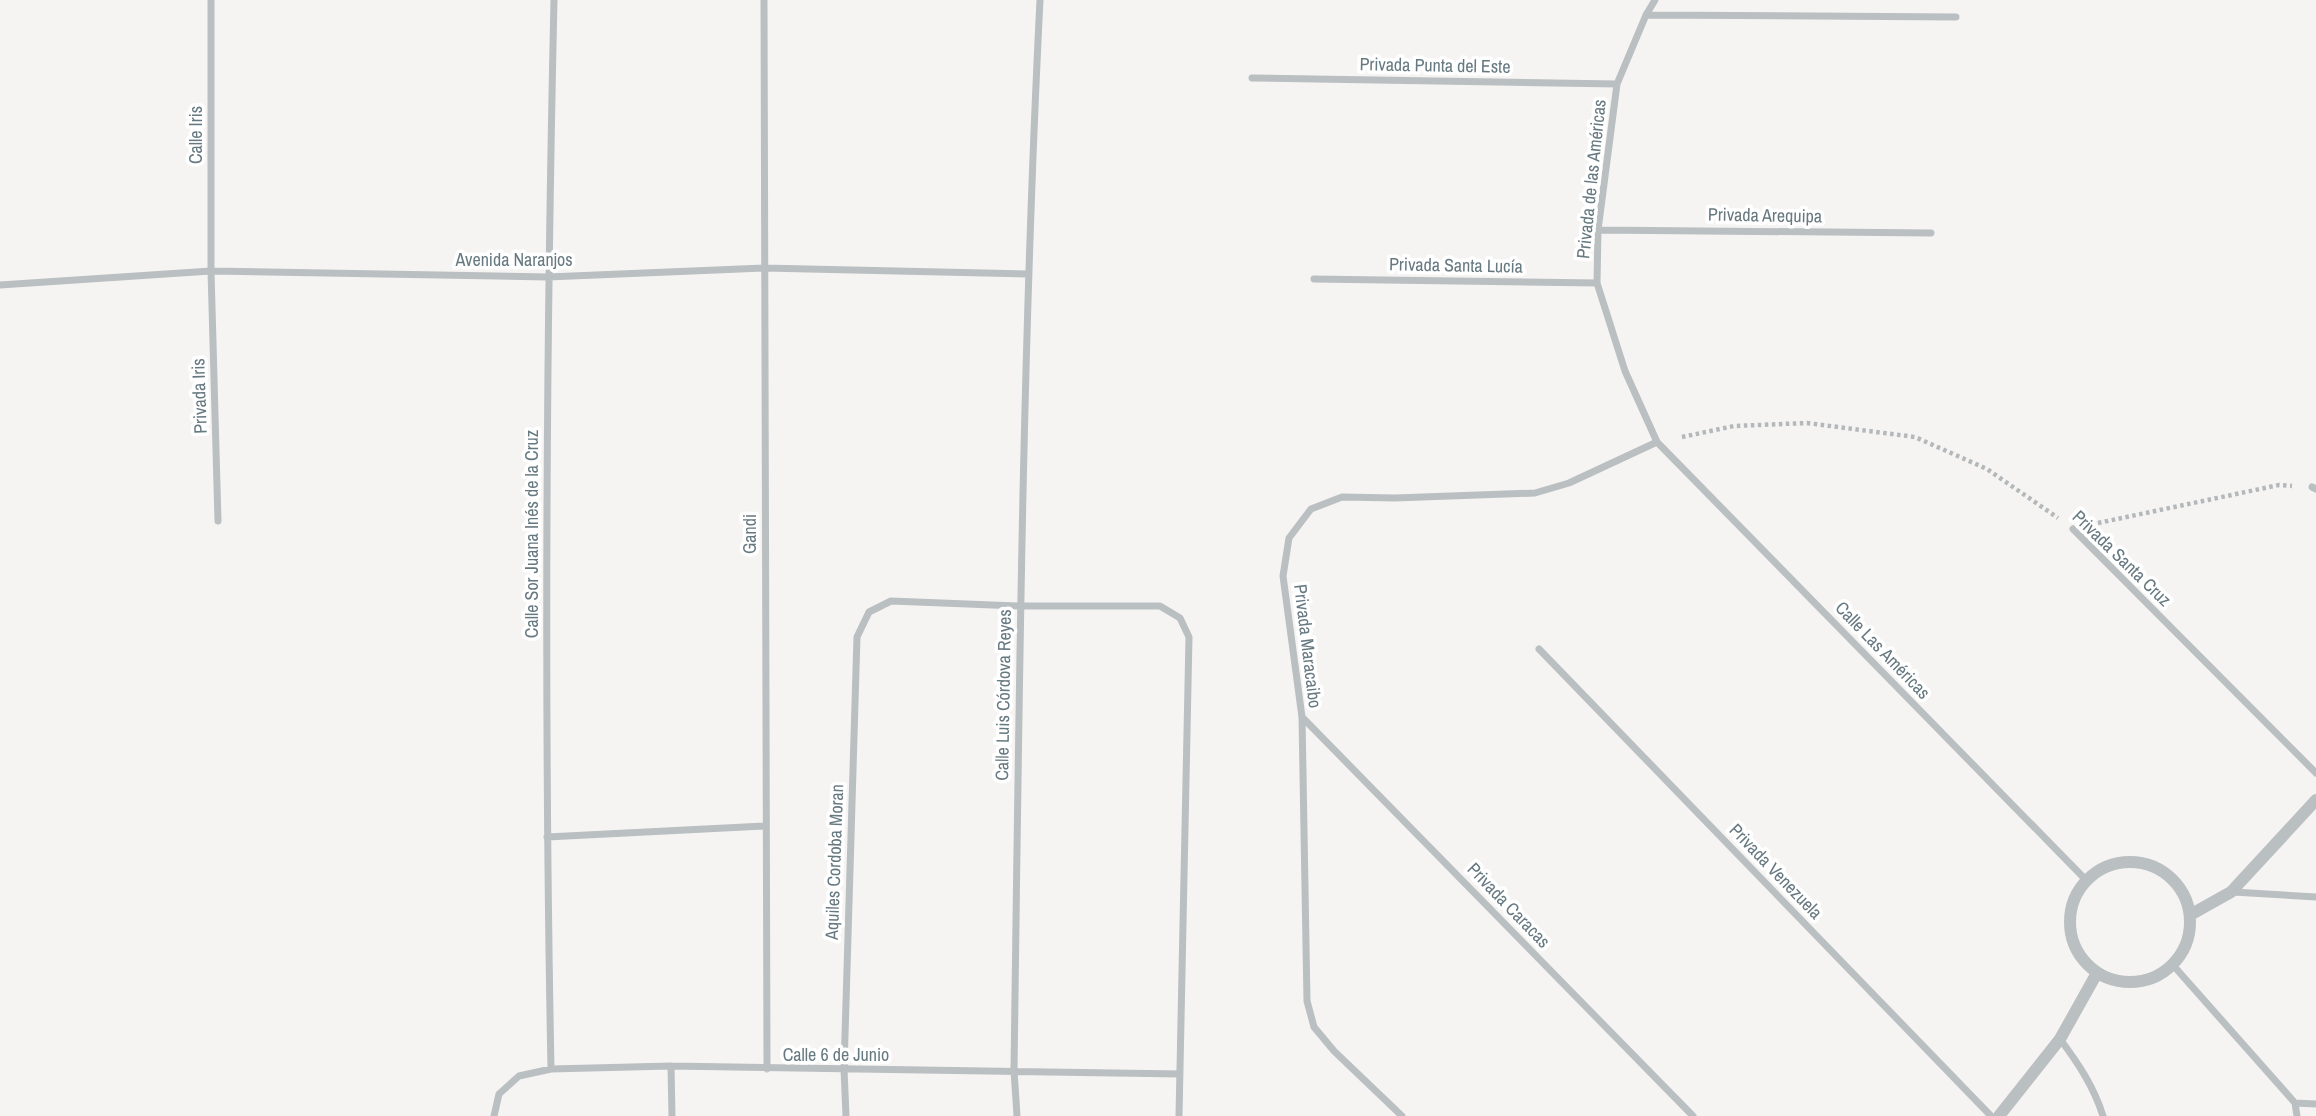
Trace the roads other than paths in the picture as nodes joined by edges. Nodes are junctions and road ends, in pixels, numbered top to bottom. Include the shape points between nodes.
1 (211, 0) edge
2 (554, 0) edge
3 (764, 0) edge
4 (1040, 0) edge
5 (1655, 0) edge
6 (1646, 15) junction
7 (1956, 17) dead end
8 (1252, 78) dead end
9 (1617, 84) junction
10 (1598, 230) junction
11 (1931, 233) dead end
12 (764, 268) junction
13 (211, 271) junction
14 (1028, 274) junction
15 (548, 277) junction
16 (1314, 279) dead end
17 (1597, 283) junction
18 (0, 285) edge
19 (1657, 442) junction
20 (218, 521) dead end
21 (2073, 529) road end
22 (1020, 606) junction
23 (1539, 649) dead end
24 (1302, 716) junction
25 (2316, 773) edge
26 (2316, 800) edge
27 (765, 826) junction
28 (547, 836) junction
29 (2086, 880) junction
30 (2231, 892) junction
31 (2316, 897) edge
32 (2190, 915) junction
33 (2172, 964) junction
34 (2097, 973) junction
35 (2060, 1039) junction
36 (671, 1066) junction
37 (551, 1069) junction
38 (767, 1069) junction
39 (844, 1069) junction
40 (1014, 1070) junction
41 (1180, 1074) junction
42 (2295, 1103) junction
43 (2316, 1104) edge
44 (494, 1116) edge
45 (672, 1116) edge
46 (846, 1116) edge
47 (1017, 1116) edge
48 (1179, 1116) edge
49 (1402, 1116) edge
50 (1693, 1116) edge
51 (1992, 1116) edge
52 (1999, 1116) edge
53 (2103, 1116) edge
54 (2297, 1116) edge

1 - 13 street, Calle Iris
2 - 15 street, Calle Sor Juana Inés de la Cruz
3 - 12 street, Gandi
4 - 14 street, Calle Luis Córdova Reyes
5 - 6 street, Privada de las Américas
6 - 7 street
6 - 9 street, Privada de las Américas
8 - 9 street, Privada Punta del Este
9 - 10 street, Privada de las Américas
10 - 11 street, Privada Arequipa
10 - 17 street, Privada de las Américas
12 - 14 street, Avenida Naranjos
12 - 15 street, Avenida Naranjos
12 - 27 street, Gandi
13 - 15 street, Avenida Naranjos
13 - 18 street, Avenida Naranjos
13 - 20 street, Privada Iris
14 - 22 street, Calle Luis Córdova Reyes
15 - 28 street, Calle Sor Juana Inés de la Cruz
16 - 17 street, Privada Santa Lucía
17 - 19 street, Privada de las Américas via 1625,370
19 - 24 street, Privada Maracaibo via 1535,494 1342,497 1311,509 1289,538 1283,576
19 - 29 street, Calle Las Américas
21 - 25 street, Privada Santa Cruz
22 - 39 street, Aquiles Cordoba Moran via 891,601 869,612 857,638
22 - 40 street, Calle Luis Córdova Reyes
22 - 41 street via 1160,606 1180,618 1189,637
23 - 51 street, Privada Venezuela
24 - 49 street, Privada Maracaibo via 1307,1001 1314,1027
24 - 50 street, Privada Caracas
26 - 30 street
27 - 28 street
27 - 38 street, Gandi
28 - 37 street, Calle Sor Juana Inés de la Cruz
29 - 32 street via 2105,866 2127,862 2150,865 2170,876 2183,893
29 - 34 street via 2074,898 2069,919 2081,958
30 - 31 street
30 - 32 street
32 - 33 street via 2187,942
33 - 34 street via 2156,976 2136,982 2116,981
33 - 42 street
34 - 35 street
35 - 52 street
35 - 53 street via 2098,1098
36 - 37 street, Calle 6 de Junio
36 - 38 street, Calle 6 de Junio
36 - 45 street
37 - 44 street, Calle 6 de Junio via 519,1076 499,1094
38 - 39 street, Calle 6 de Junio
39 - 40 street, Calle 6 de Junio
39 - 46 street, Aquiles Cordoba Moran
40 - 41 street, Calle 6 de Junio
40 - 47 street, Calle Luis Córdova Reyes
41 - 48 street
42 - 43 street
42 - 54 street

